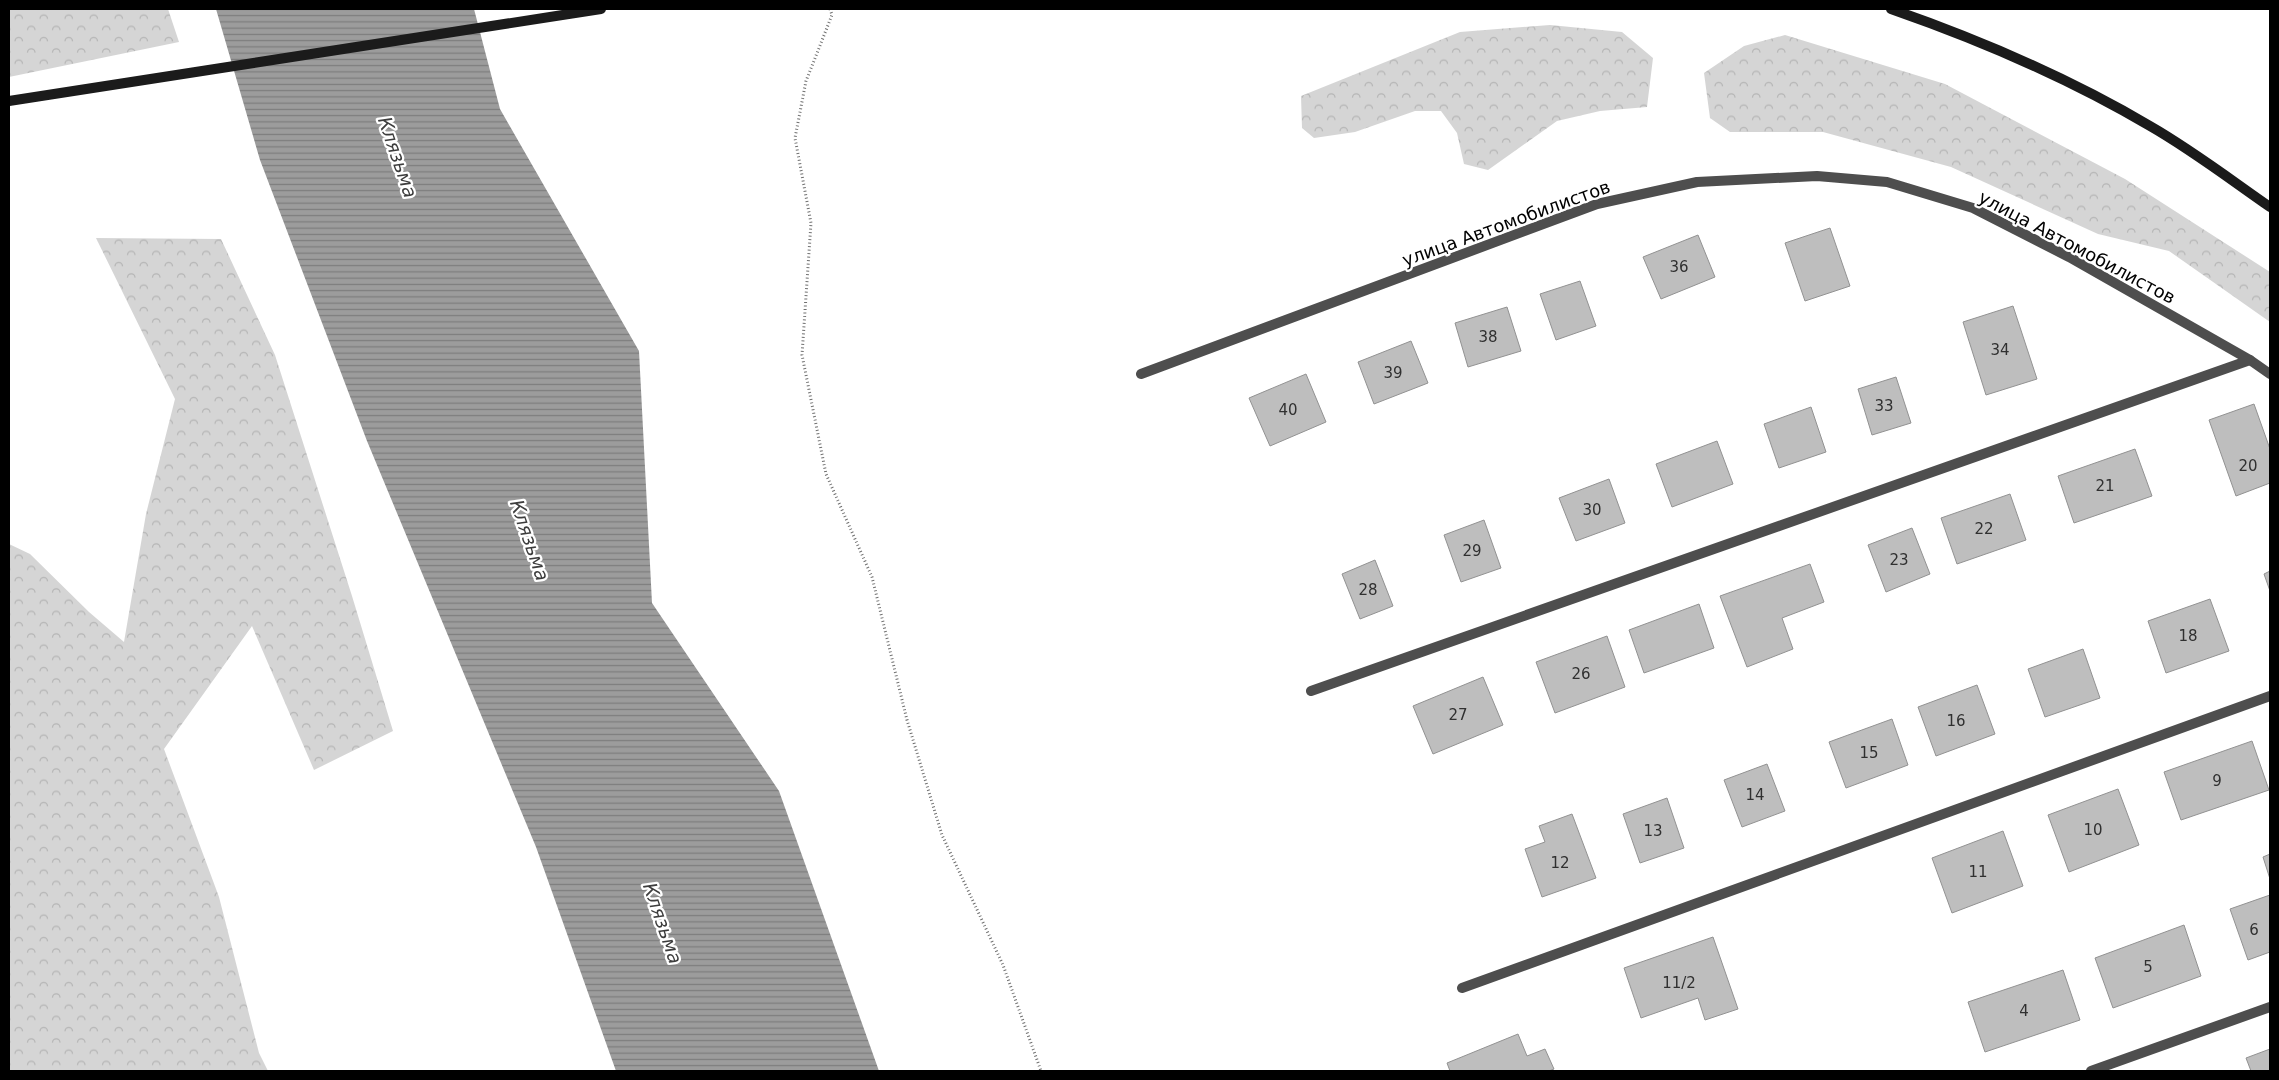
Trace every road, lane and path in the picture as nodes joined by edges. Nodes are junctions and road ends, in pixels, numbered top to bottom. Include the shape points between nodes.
1 (601, 9) edge
2 (830, 9) edge
3 (1891, 9) edge
4 (9, 101) edge
5 (2270, 206) edge
6 (2250, 360) junction
7 (1140, 374) dead end
8 (2270, 374) edge
9 (1310, 691) dead end
10 (2270, 696) edge
11 (1462, 988) dead end
12 (2270, 1007) edge
13 (1041, 1071) edge
14 (2091, 1071) edge

1 - 4 main road
2 - 13 path via 832,15 806,81 795,138 811,223 802,355 826,474 872,577 907,720 942,835 1003,965
3 - 5 main road via 2045,71 2151,126
6 - 7 street, улица Автомобилистов via 2069,257 1973,208 1887,182 1817,176 1696,182 1597,204
6 - 8 street, улица Автомобилистов
6 - 9 street
10 - 11 street
12 - 14 street

